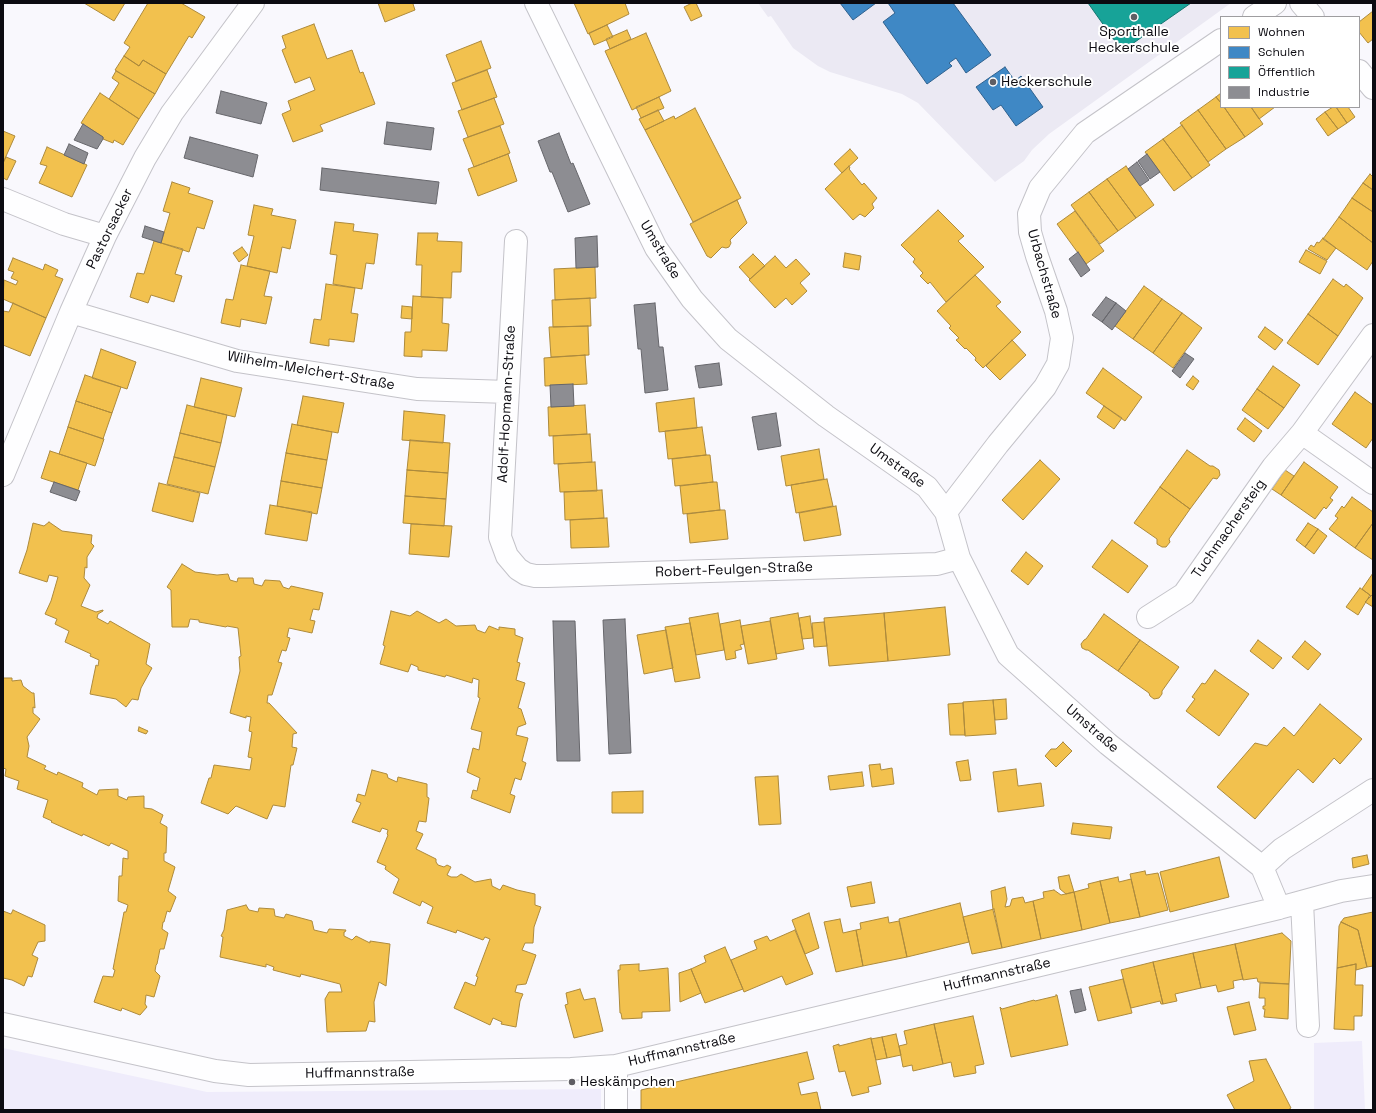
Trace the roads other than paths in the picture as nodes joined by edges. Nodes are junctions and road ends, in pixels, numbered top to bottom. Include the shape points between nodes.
1 (536, 3) edge
2 (1275, 3) edge
3 (1301, 3) edge
4 (245, 6) edge
5 (1256, 16) edge
6 (1312, 16) edge
7 (1220, 41) edge
8 (1360, 72) edge
9 (1373, 88) edge
10 (3, 198) edge
11 (105, 236) junction
12 (516, 241) dead end
13 (71, 312) junction
14 (1373, 335) edge
15 (508, 392) junction
16 (1302, 433) junction
17 (3, 475) edge
18 (1373, 483) edge
19 (946, 512) junction
20 (959, 558) junction
21 (512, 563) joint
22 (1148, 616) dead end
23 (1373, 790) edge
24 (1262, 867) junction
25 (1373, 886) edge
26 (1302, 902) junction
27 (1279, 908) junction
28 (3, 1024) edge
29 (1308, 1026) dead end
30 (616, 1066) junction
31 (616, 1110) edge

1 - 19 street, Umstraße via 656,248 692,299 728,340 826,416 927,487
2 - 5 street
3 - 6 street
4 - 11 street, Pastorsacker via 172,113 145,158
7 - 19 street, Urbachstraße via 1085,133 1040,188 1029,214 1030,232 1056,311 1062,338 1058,364 1045,387
8 - 9 street
10 - 11 street via 64,224
11 - 13 street, Pastorsacker
12 - 15 street, Adolf-Hopmann-Straße
13 - 15 street, Wilhelm-Melchert-Straße via 237,361 417,389
13 - 17 street, Pastorsacker
14 - 16 street, Tuchmachersteig
15 - 21 street, Adolf-Hopmann-Straße via 500,538
16 - 18 street
16 - 22 street, Tuchmachersteig via 1273,467 1184,594
19 - 20 street, Umstraße
20 - 21 street, Robert-Feulgen-Straße via 938,564 547,576 526,574
20 - 24 street, Umstraße via 1008,655 1108,744
23 - 24 street via 1282,849
24 - 27 street, Umstraße
25 - 26 street, Huffmannstraße via 1341,891
26 - 27 street, Huffmannstraße
26 - 29 street
27 - 30 street, Huffmannstraße
28 - 30 street, Huffmannstraße via 215,1071 249,1075
30 - 31 street

